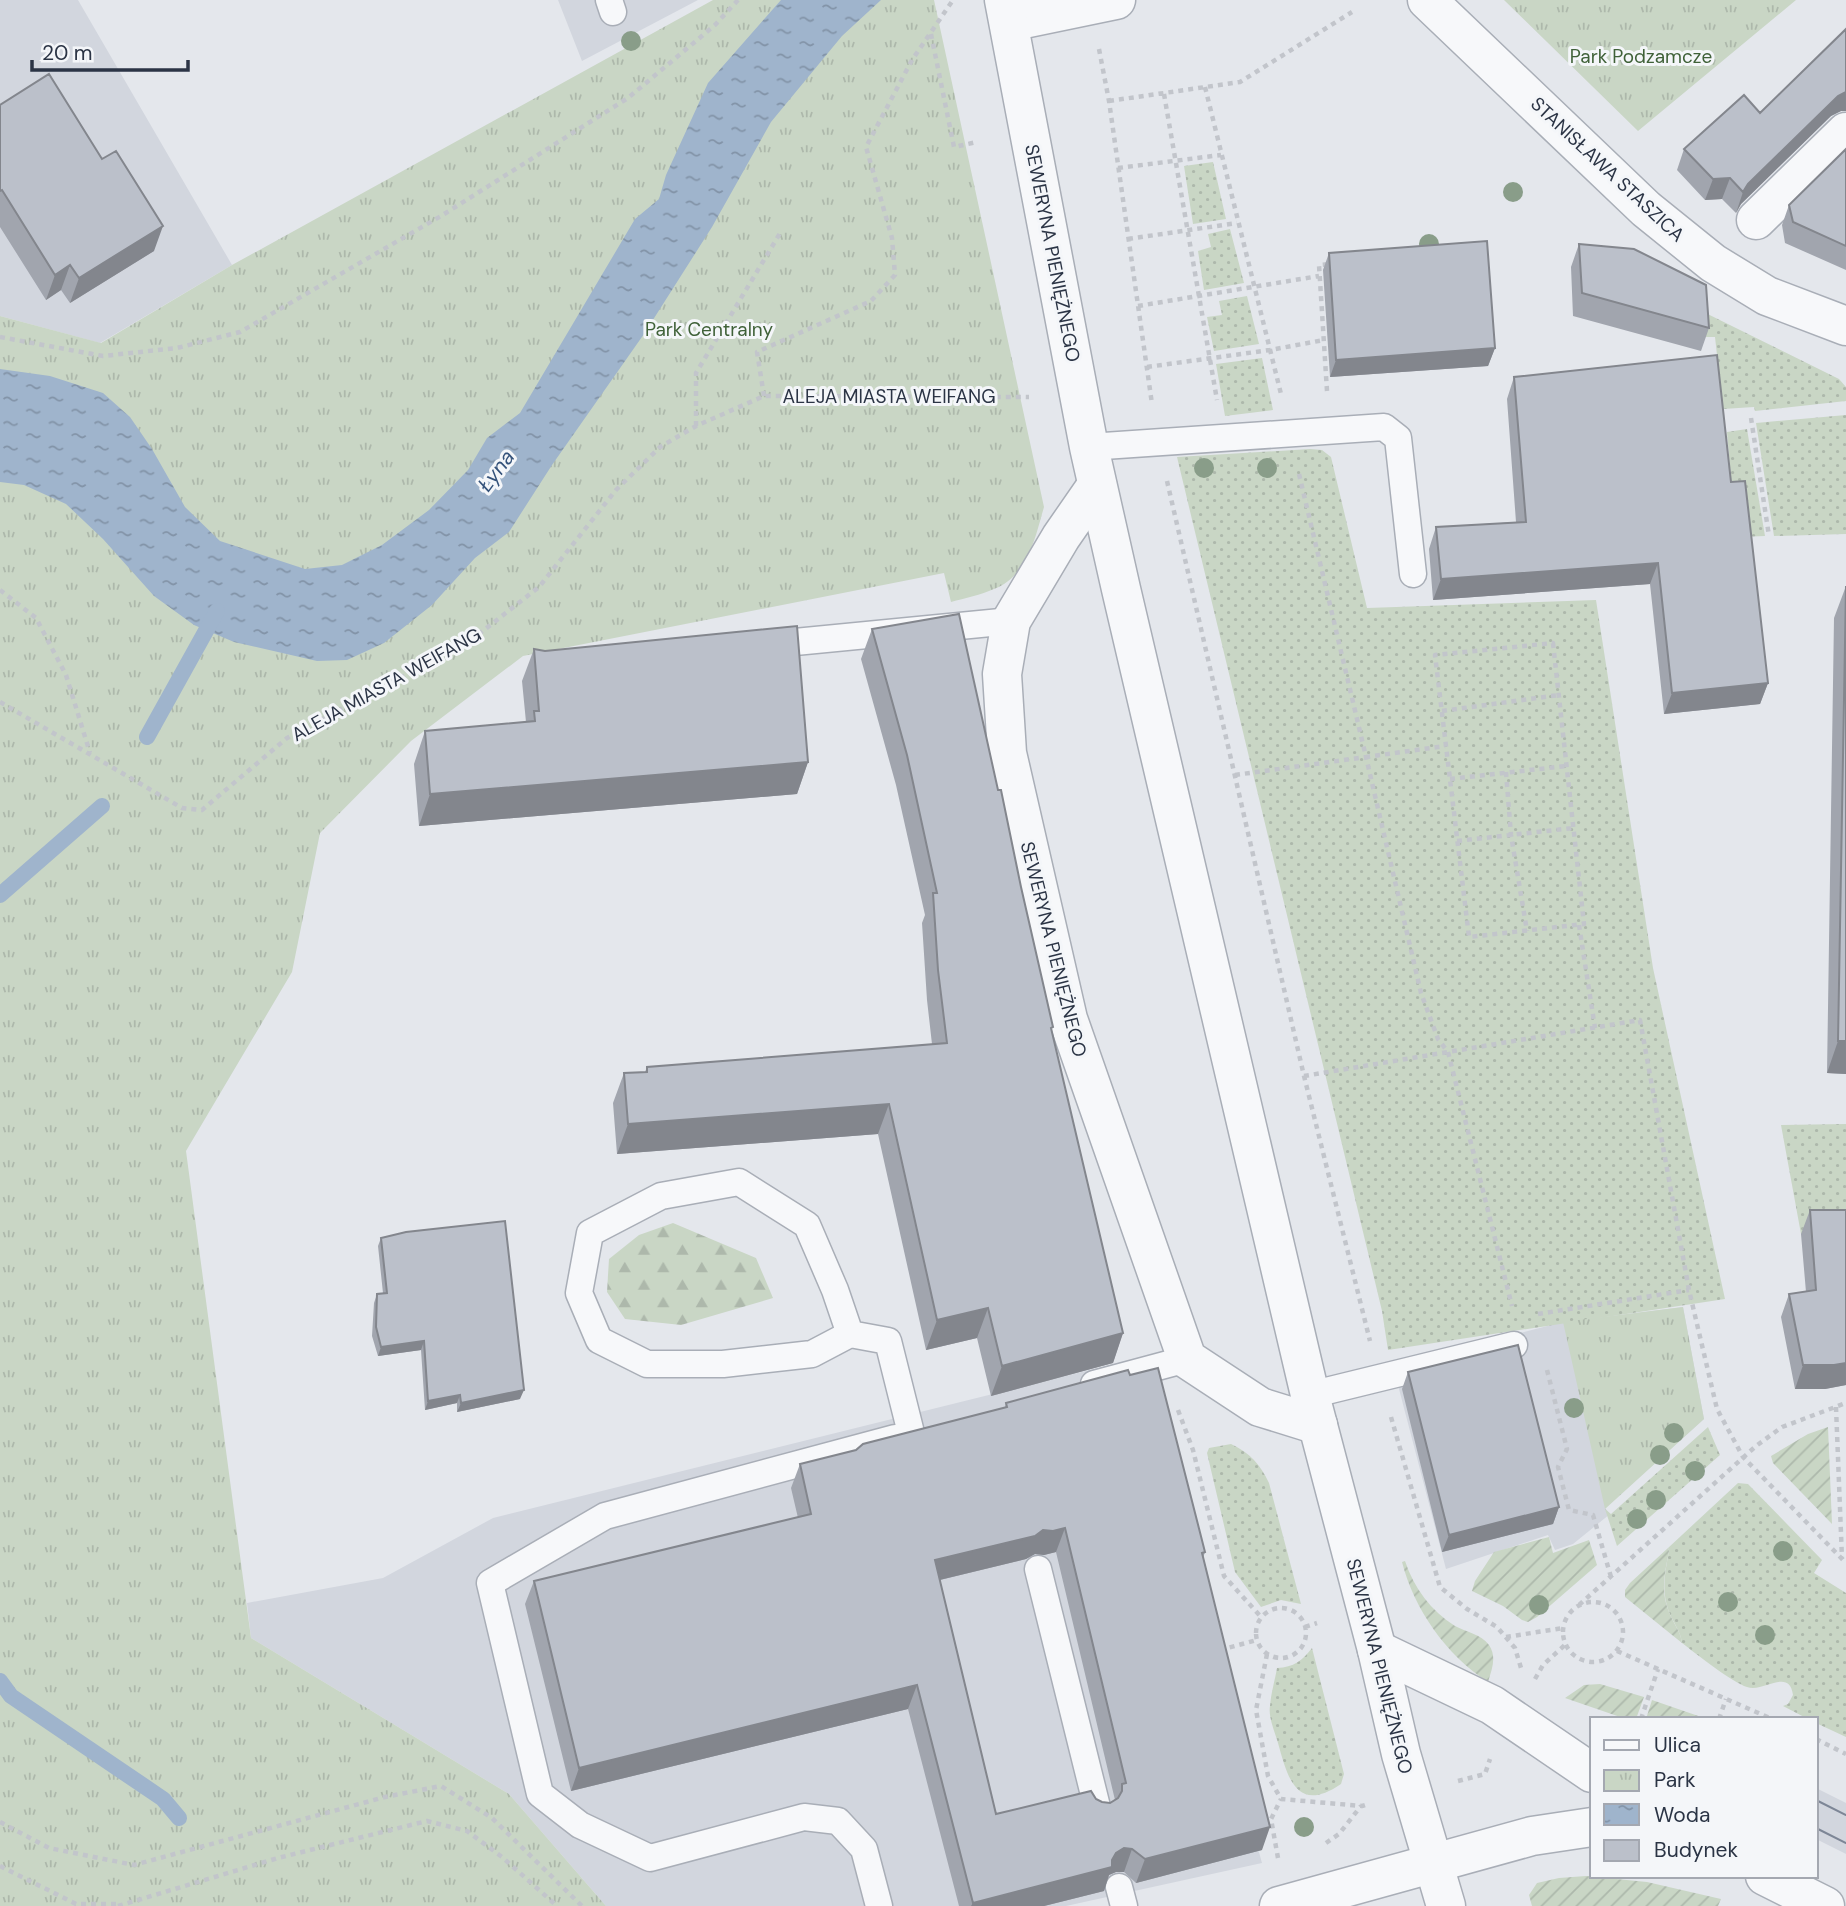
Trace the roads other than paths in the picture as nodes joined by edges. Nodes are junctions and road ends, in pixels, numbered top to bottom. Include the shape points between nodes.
1 (1116, 0) edge
2 (1427, 0) edge
3 (1006, 11) edge
4 (1846, 132) edge
5 (1756, 220) dead end
6 (1846, 326) edge
7 (1089, 447) junction
8 (1097, 485) junction
9 (1413, 574) dead end
10 (1011, 621) junction
11 (737, 648) edge
12 (850, 1334) junction
13 (1514, 1345) edge
14 (1187, 1360) junction
15 (1069, 1391) edge
16 (1314, 1410) junction
17 (937, 1426) edge
18 (911, 1433) junction
19 (1038, 1569) edge
20 (1377, 1650) junction
21 (1590, 1772) edge
22 (1098, 1811) edge
23 (1590, 1827) edge
24 (1432, 1863) junction
25 (1769, 1878) edge
26 (1279, 1887) edge
27 (879, 1906) edge
28 (1446, 1906) edge
29 (1825, 1906) edge

1 - 3 street
2 - 6 street, STANISŁAWA STASZICA via 1646,209 1713,263 1767,296
3 - 7 street, SEWERYNA PIENIĘŻNEGO
4 - 5 street
7 - 8 street, SEWERYNA PIENIĘŻNEGO
7 - 9 lane via 1384,427 1398,438
8 - 10 street, SEWERYNA PIENIĘŻNEGO
8 - 16 street, SEWERYNA PIENIĘŻNEGO
10 - 11 lane
10 - 14 street, SEWERYNA PIENIĘŻNEGO via 1002,674 1007,754 1068,1019
12 - 12 lane via 807,1225 739,1182 661,1196 590,1233 579,1293 599,1340 647,1364 723,1364 812,1354
12 - 18 lane via 888,1341
13 - 16 lane
14 - 15 lane
14 - 16 street via 1261,1407
16 - 20 street, SEWERYNA PIENIĘŻNEGO
17 - 18 lane
18 - 27 lane via 605,1516 489,1583 540,1794 580,1825 650,1858 804,1817 838,1821 864,1849
19 - 22 lane
20 - 21 street via 1492,1705
20 - 24 street, SEWERYNA PIENIĘŻNEGO
23 - 24 street via 1532,1836
24 - 26 street
24 - 28 street, SEWERYNA PIENIĘŻNEGO
25 - 29 street

